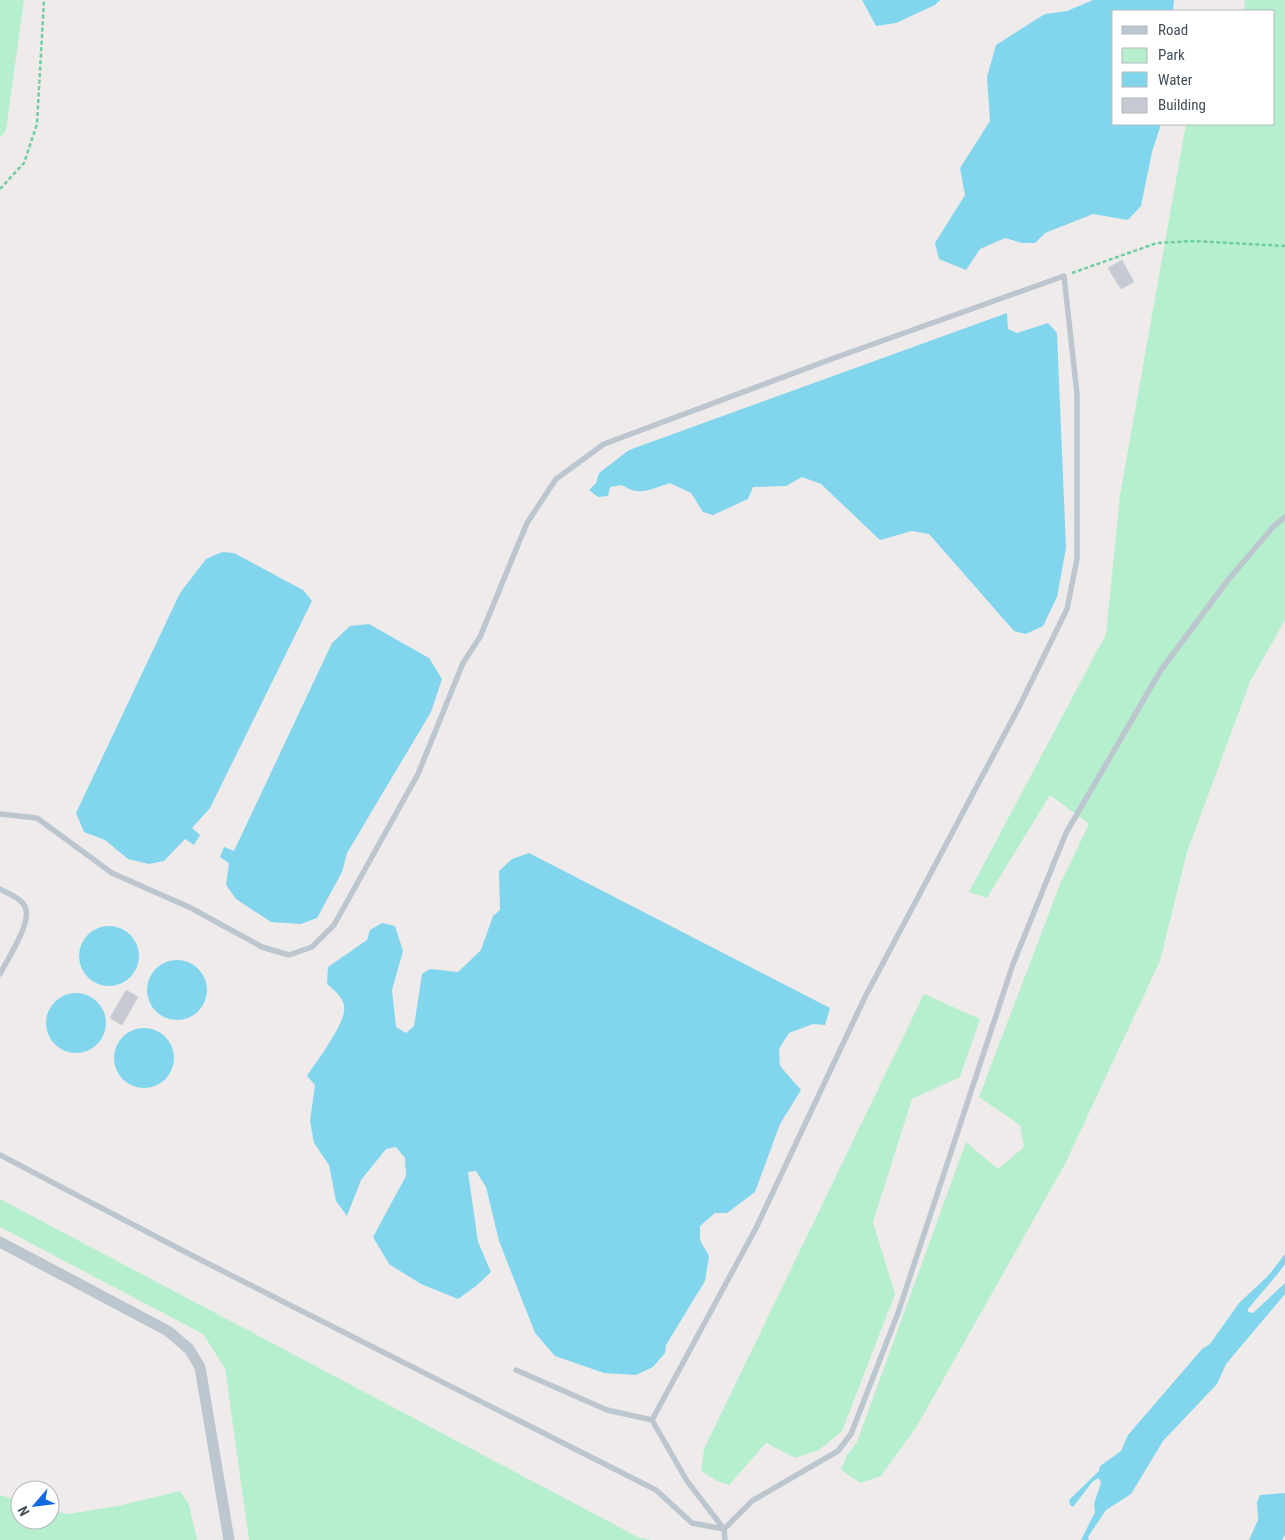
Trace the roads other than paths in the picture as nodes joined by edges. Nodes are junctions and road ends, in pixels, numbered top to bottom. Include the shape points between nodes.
1 (1285, 517) edge
2 (0, 814) edge
3 (0, 888) edge
4 (0, 974) edge
5 (0, 1154) edge
6 (0, 1242) edge
7 (516, 1370) dead end
8 (652, 1420) junction
9 (724, 1529) junction
10 (229, 1540) edge
11 (724, 1540) edge

1 - 9 lane via 1228,580 1161,670 1066,833 1013,964 898,1313 851,1434 838,1451 752,1501
2 - 8 lane via 37,818 112,873 191,908 262,947 289,955 312,947 334,926 418,774 463,663 480,637 527,523 556,479 604,444 837,356 1064,276 1077,394 1077,559 1067,609 1020,705 865,998 756,1228
3 - 4 lane via 21,901 26,910 25,924
5 - 9 lane via 195,1257 656,1490 692,1523
6 - 10 street via 168,1331 189,1349 200,1367
7 - 8 lane via 607,1410
8 - 9 lane via 687,1481
9 - 11 lane

